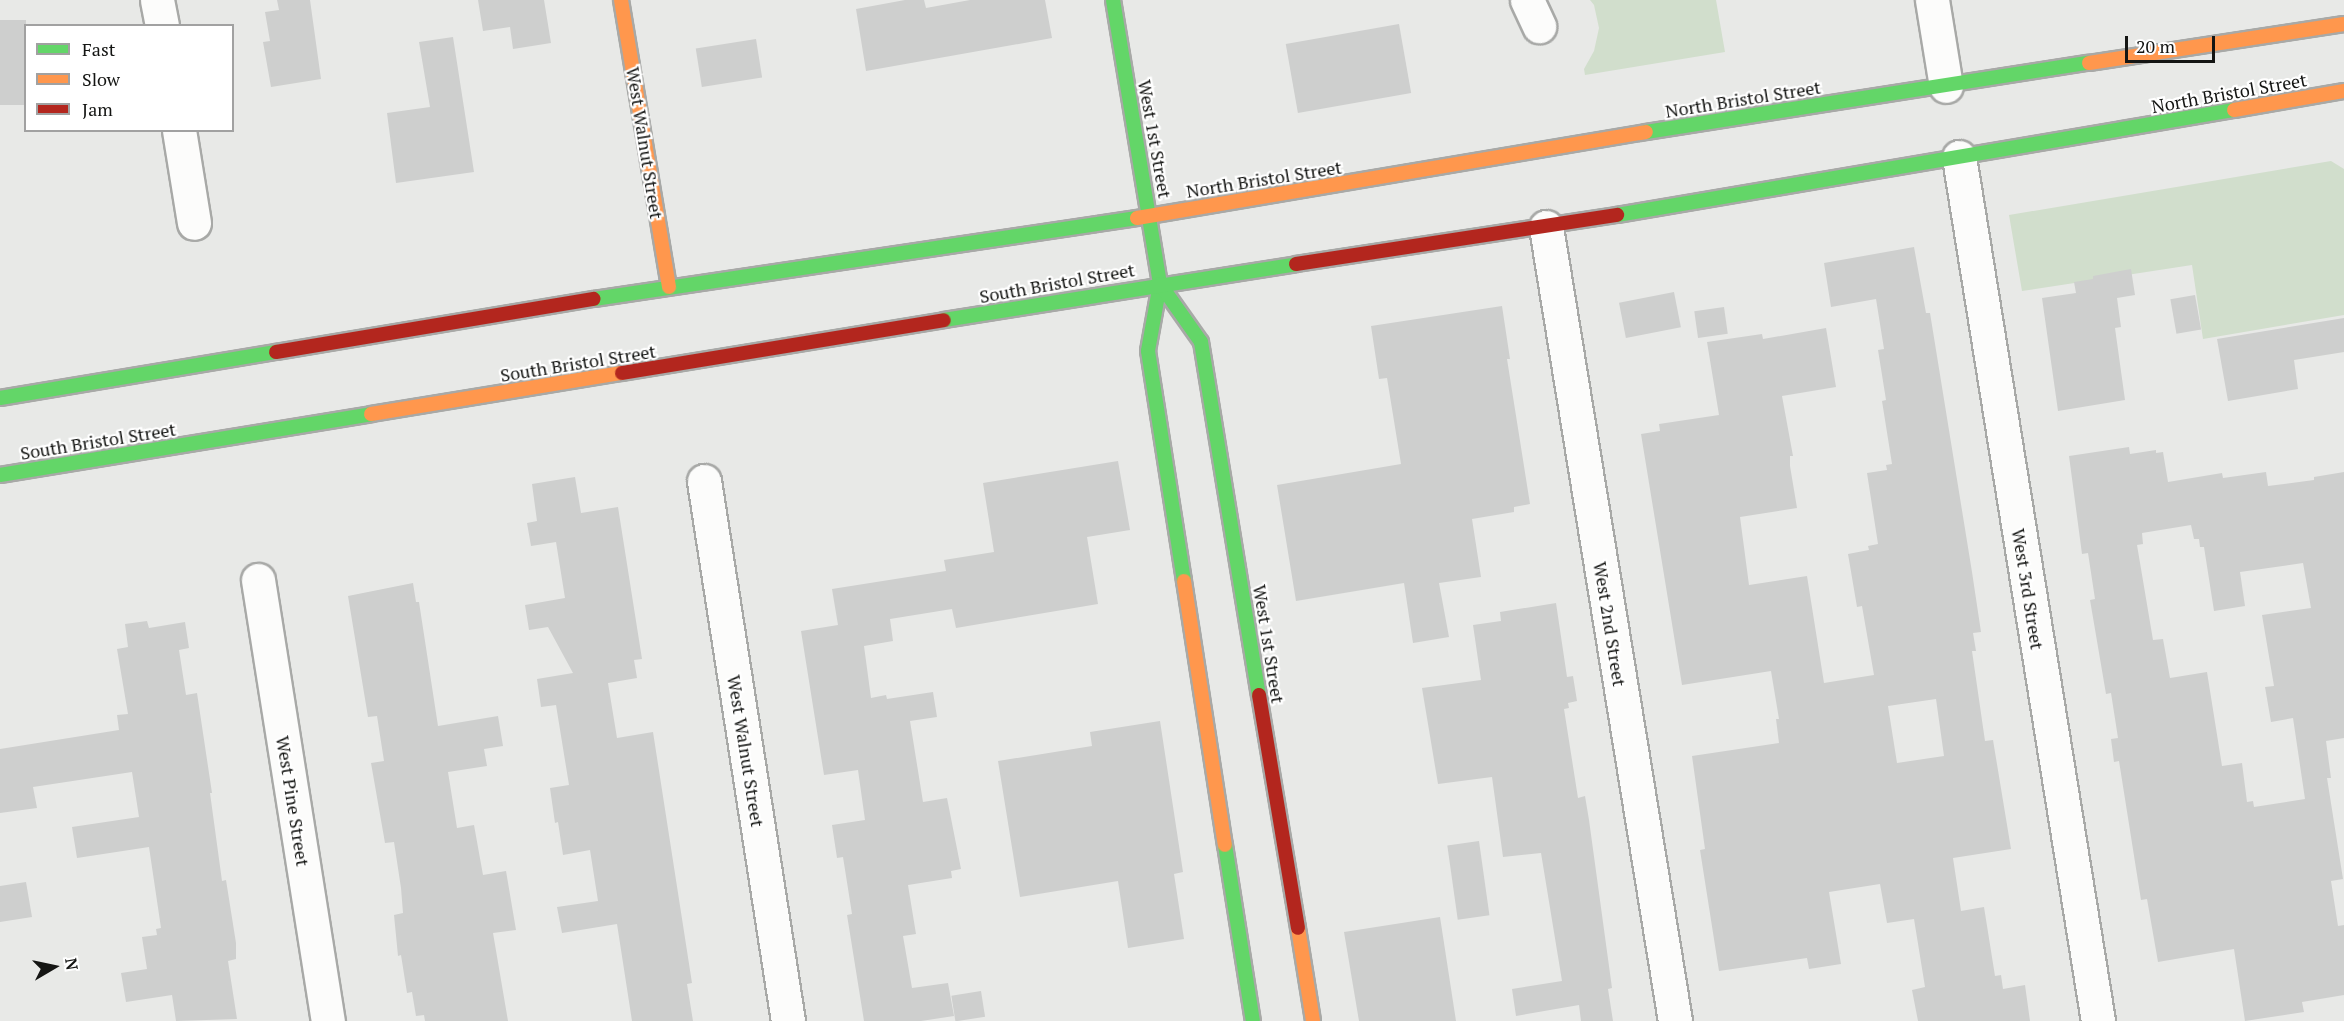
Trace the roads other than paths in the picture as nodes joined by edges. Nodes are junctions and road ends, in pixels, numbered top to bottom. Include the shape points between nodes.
1 (158, 0) edge
2 (621, 0) edge
3 (1113, 0) edge
4 (1932, 0) edge
5 (162, 24) edge
6 (2344, 24) edge
7 (1946, 86) junction
8 (2344, 91) edge
9 (179, 132) edge
10 (1959, 157) junction
11 (1149, 216) junction
12 (194, 223) dead end
13 (1546, 227) junction
14 (1160, 284) junction
15 (669, 287) junction
16 (0, 398) edge
17 (0, 475) edge
18 (704, 481) dead end
19 (258, 580) dead end
20 (328, 1021) edge
21 (788, 1021) edge
22 (1253, 1021) edge
23 (1313, 1021) edge
24 (1675, 1021) edge
25 (2098, 1021) edge

1 - 5 street
2 - 15 main road, West Walnut Street
3 - 11 main road, West 1st Street
4 - 7 street
6 - 7 main road, North Bristol Street
7 - 11 main road, North Bristol Street via 1778,110
8 - 10 main road, North Bristol Street
9 - 12 street
10 - 13 main road, North Bristol Street
10 - 25 street, West 3rd Street
11 - 14 main road, West 1st Street
11 - 15 main road
13 - 14 main road, North Bristol Street
13 - 24 street, West 2nd Street
14 - 17 main road, South Bristol Street
14 - 22 main road, West 1st Street via 1148,351
14 - 23 main road, West 1st Street via 1201,342
15 - 16 main road
18 - 21 street, West Walnut Street
19 - 20 street, West Pine Street

